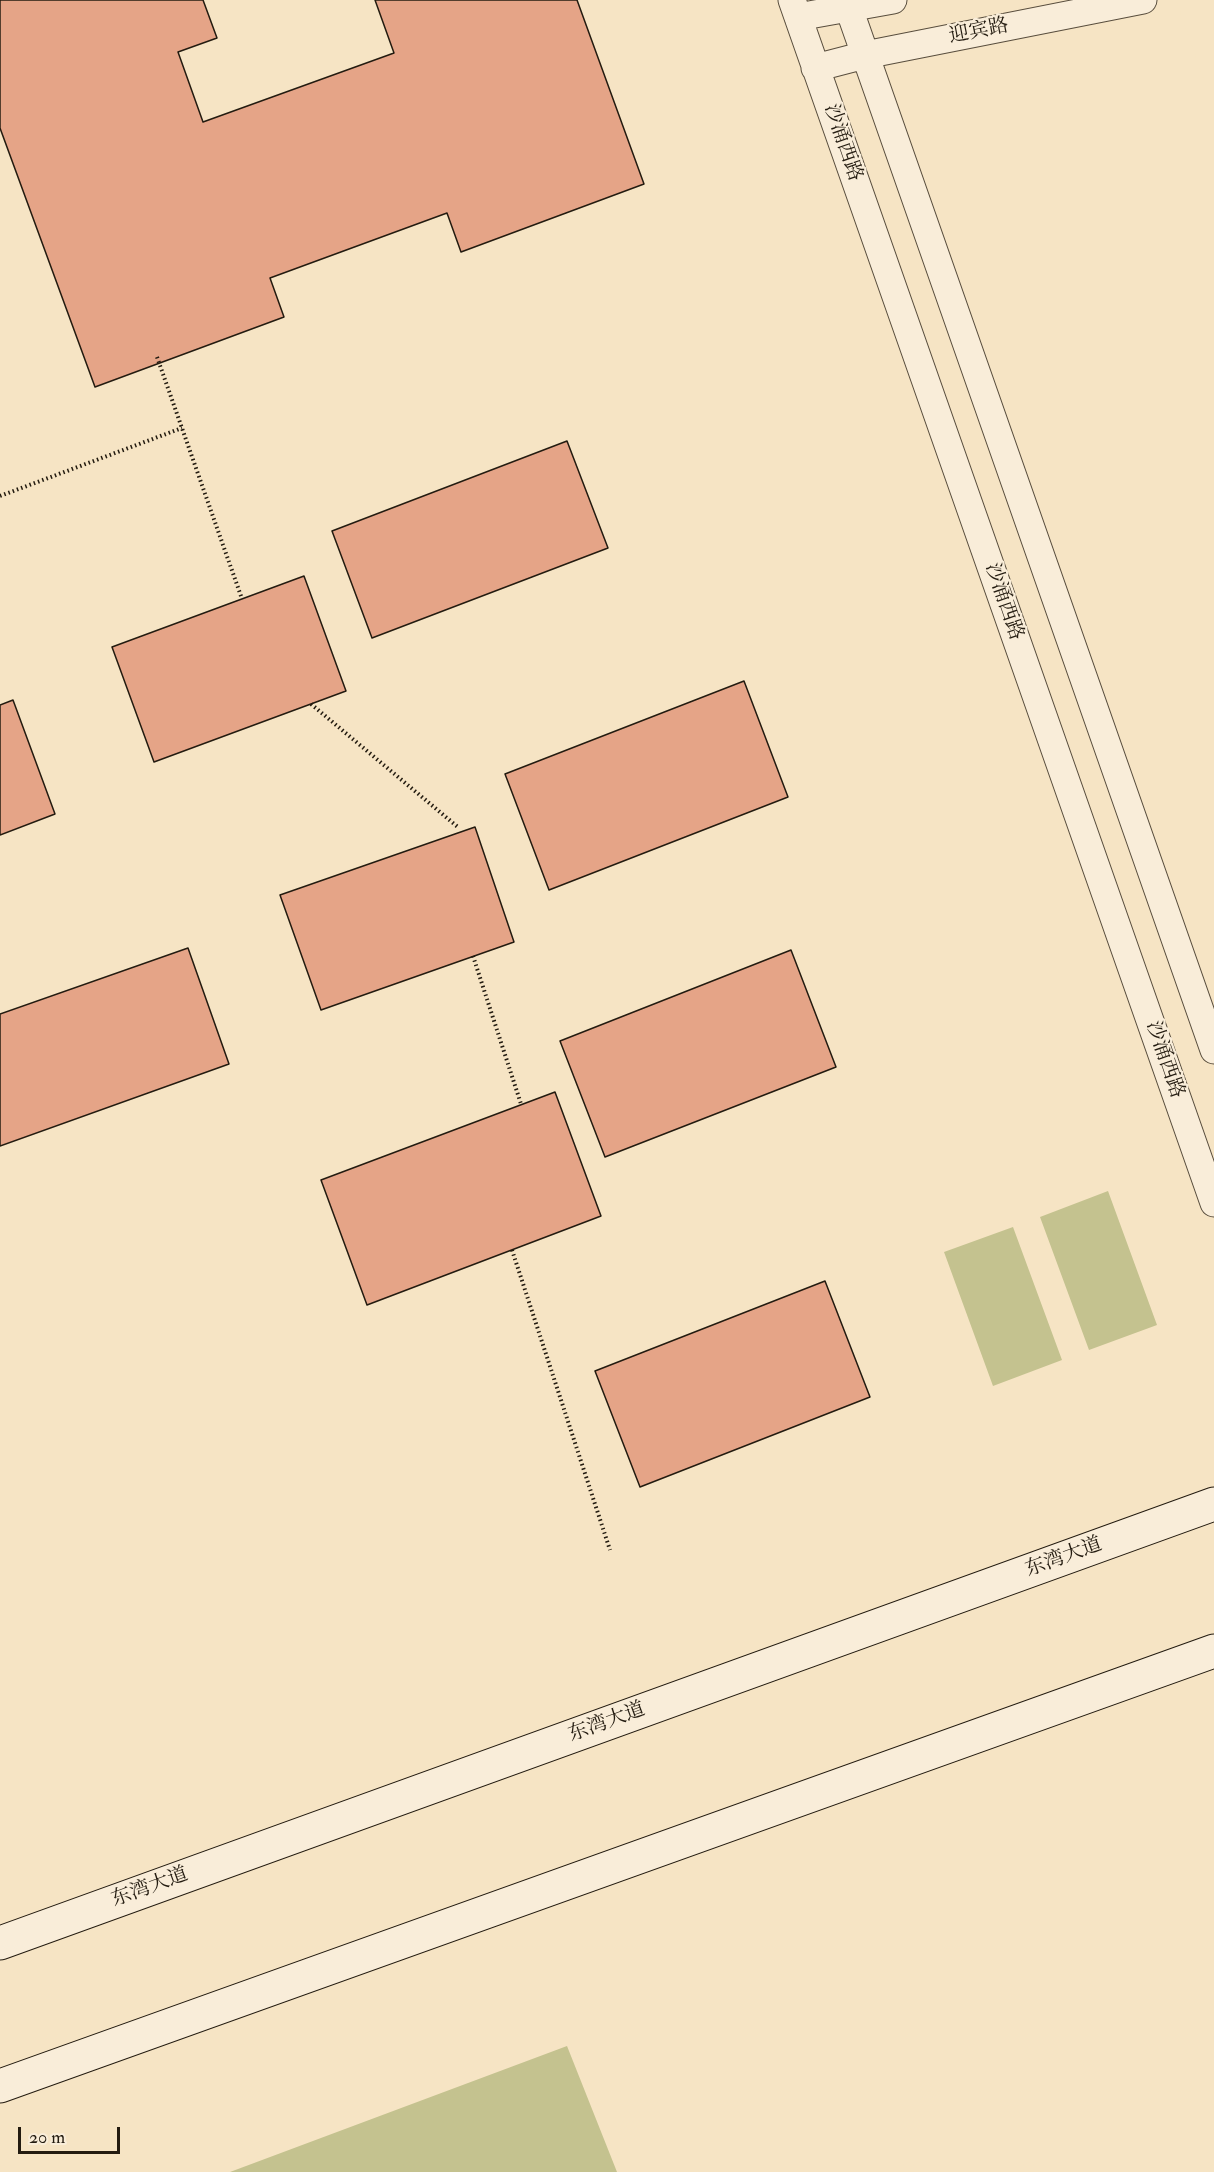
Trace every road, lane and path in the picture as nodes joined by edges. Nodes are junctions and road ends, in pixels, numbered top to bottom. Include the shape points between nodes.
1 (894, 0) edge
2 (1143, 0) edge
3 (847, 4) edge
4 (795, 8) edge
5 (865, 55) junction
6 (815, 68) junction
7 (157, 357) dead end
8 (182, 428) junction
9 (0, 496) edge
10 (242, 599) dead end
11 (311, 704) dead end
12 (459, 828) dead end
13 (473, 956) dead end
14 (1214, 1050) edge
15 (520, 1104) dead end
16 (1214, 1203) edge
17 (513, 1250) dead end
18 (1214, 1504) edge
19 (610, 1550) dead end
20 (1214, 1651) edge
21 (0, 1943) edge
22 (0, 2086) edge

1 - 3 street
2 - 5 street, 迎宾路
3 - 4 street
3 - 5 street
4 - 6 street, 沙涌西路
5 - 6 street, 迎宾路
5 - 14 street
6 - 16 street, 沙涌西路
7 - 8 path
8 - 9 path
8 - 10 path
11 - 12 path
13 - 15 path
17 - 19 path
18 - 21 main road, 东湾大道
20 - 22 main road

